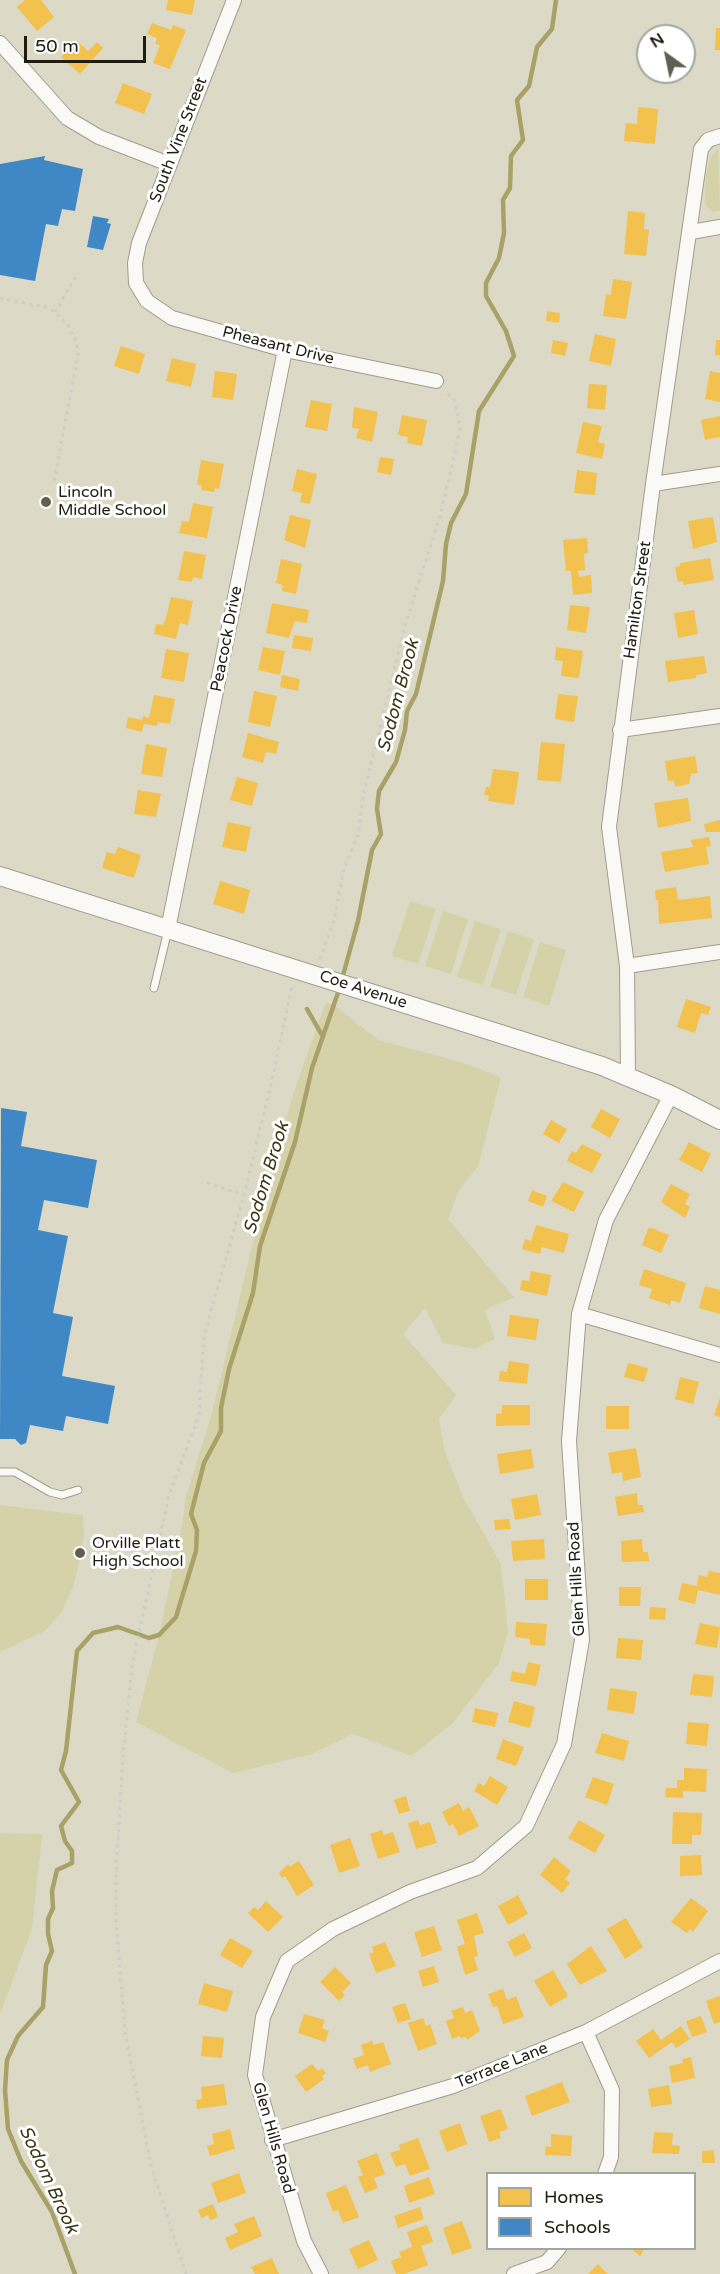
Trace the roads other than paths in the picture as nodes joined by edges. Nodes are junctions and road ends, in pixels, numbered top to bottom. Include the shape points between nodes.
1 (234, 0) edge
2 (0, 43) edge
3 (719, 136) edge
4 (169, 164) junction
5 (720, 227) edge
6 (691, 232) junction
7 (136, 283) joint
8 (285, 350) junction
9 (436, 381) road end
10 (720, 474) edge
11 (653, 484) junction
12 (720, 716) edge
13 (620, 730) junction
14 (0, 876) edge
15 (168, 928) junction
16 (720, 952) edge
17 (627, 966) junction
18 (154, 988) dead end
19 (628, 1075) junction
20 (671, 1095) junction
21 (720, 1120) edge
22 (579, 1314) junction
23 (720, 1355) edge
24 (0, 1472) edge
25 (78, 1490) dead end
26 (720, 1961) edge
27 (586, 2032) junction
28 (272, 2140) junction
29 (606, 2172) edge
30 (557, 2250) edge
31 (321, 2274) edge
32 (514, 2274) edge

1 - 4 street, South Vine Street
2 - 4 street via 67,118 99,137
3 - 6 street, Hamilton Street via 700,149
4 - 7 street, South Vine Street via 140,243
5 - 6 street
6 - 11 street, Hamilton Street
7 - 8 street, Pheasant Drive via 147,301 172,318
8 - 9 street, Pheasant Drive
8 - 15 street, Peacock Drive
10 - 11 street
11 - 13 street, Hamilton Street
12 - 13 street
13 - 17 street, Hamilton Street via 609,827
14 - 15 street, Coe Avenue
15 - 18 lane
15 - 19 street, Coe Avenue via 321,969 358,988
16 - 17 street
17 - 19 street, Hamilton Street
19 - 20 street, Coe Avenue
20 - 21 street, Coe Avenue
20 - 22 street, Glen Hills Road via 606,1220
22 - 23 street
22 - 28 street, Glen Hills Road via 569,1441 582,1640 564,1744 526,1826 477,1869 410,1892 333,1929 287,1961 263,2017 255,2075
24 - 25 lane via 15,1472 62,1495
26 - 27 street, Terrace Lane
27 - 28 street, Terrace Lane via 453,2086
27 - 29 street via 612,2090 611,2157
28 - 31 street, Glen Hills Road via 304,2241
30 - 32 street via 547,2262

